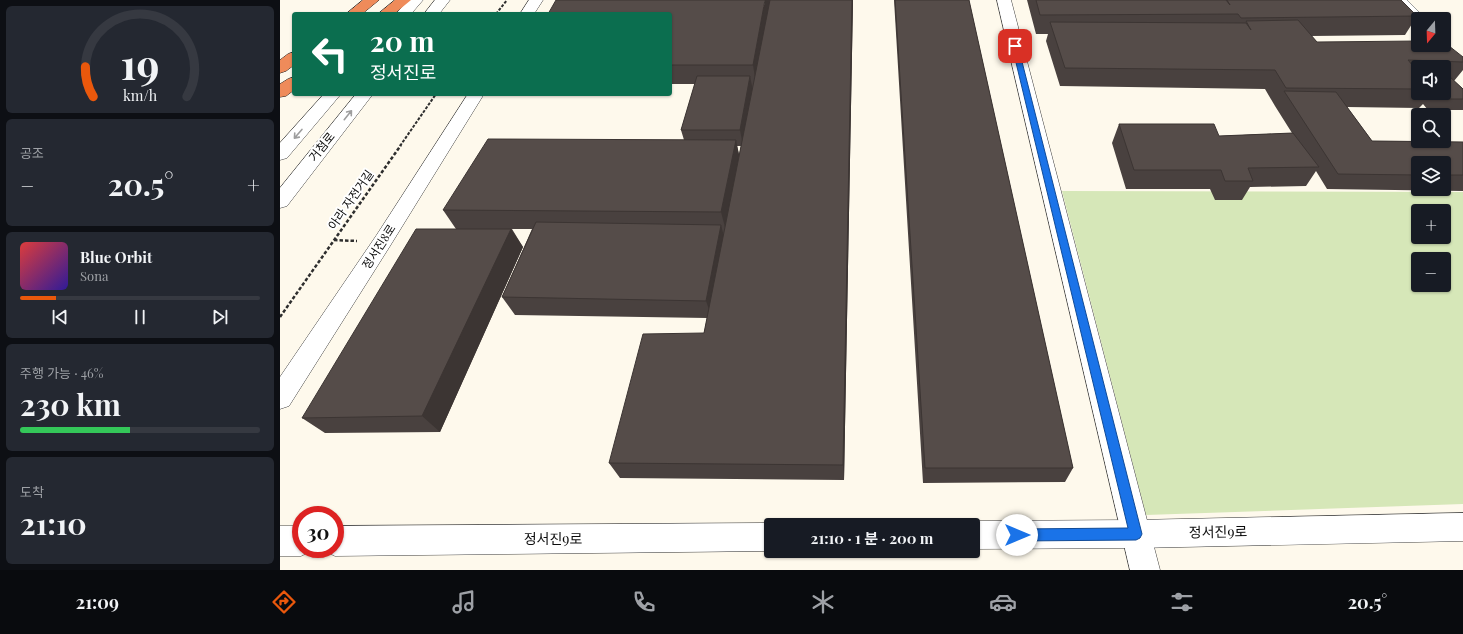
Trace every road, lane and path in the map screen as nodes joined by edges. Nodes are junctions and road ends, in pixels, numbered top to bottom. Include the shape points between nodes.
1 (372, 0) edge
2 (416, 0) edge
3 (443, 0) edge
4 (507, 0) edge
5 (536, 0) edge
6 (1004, 0) edge
7 (1399, 0) edge
8 (403, 5) edge
9 (356, 12) edge
10 (389, 12) edge
11 (433, 12) edge
12 (498, 12) edge
13 (528, 12) edge
14 (1412, 12) edge
15 (292, 59) edge
16 (280, 68) edge
17 (292, 83) edge
18 (280, 92) edge
19 (331, 96) edge
20 (363, 96) edge
21 (435, 96) edge
22 (475, 96) edge
23 (280, 154) edge
24 (280, 201) edge
25 (280, 317) edge
26 (280, 398) edge
27 (1463, 526) edge
28 (1136, 534) junction
29 (980, 536) edge
30 (764, 537) edge
31 (280, 541) edge
32 (292, 541) edge
33 (344, 541) edge
34 (1145, 570) edge

1 - 9 highway
2 - 8 street
3 - 11 street
4 - 12 path
5 - 13 street
6 - 28 street
7 - 14 street
8 - 10 highway
15 - 16 highway
17 - 18 highway
19 -> 23 street
24 -> 20 street, 거첨로
21 - 25 path, 아라 자전거길
22 - 26 street, 정서진8로
27 - 28 street, 정서진9로
28 - 29 street, 정서진9로
28 - 34 street
30 - 33 street, 정서진9로
31 - 32 street

